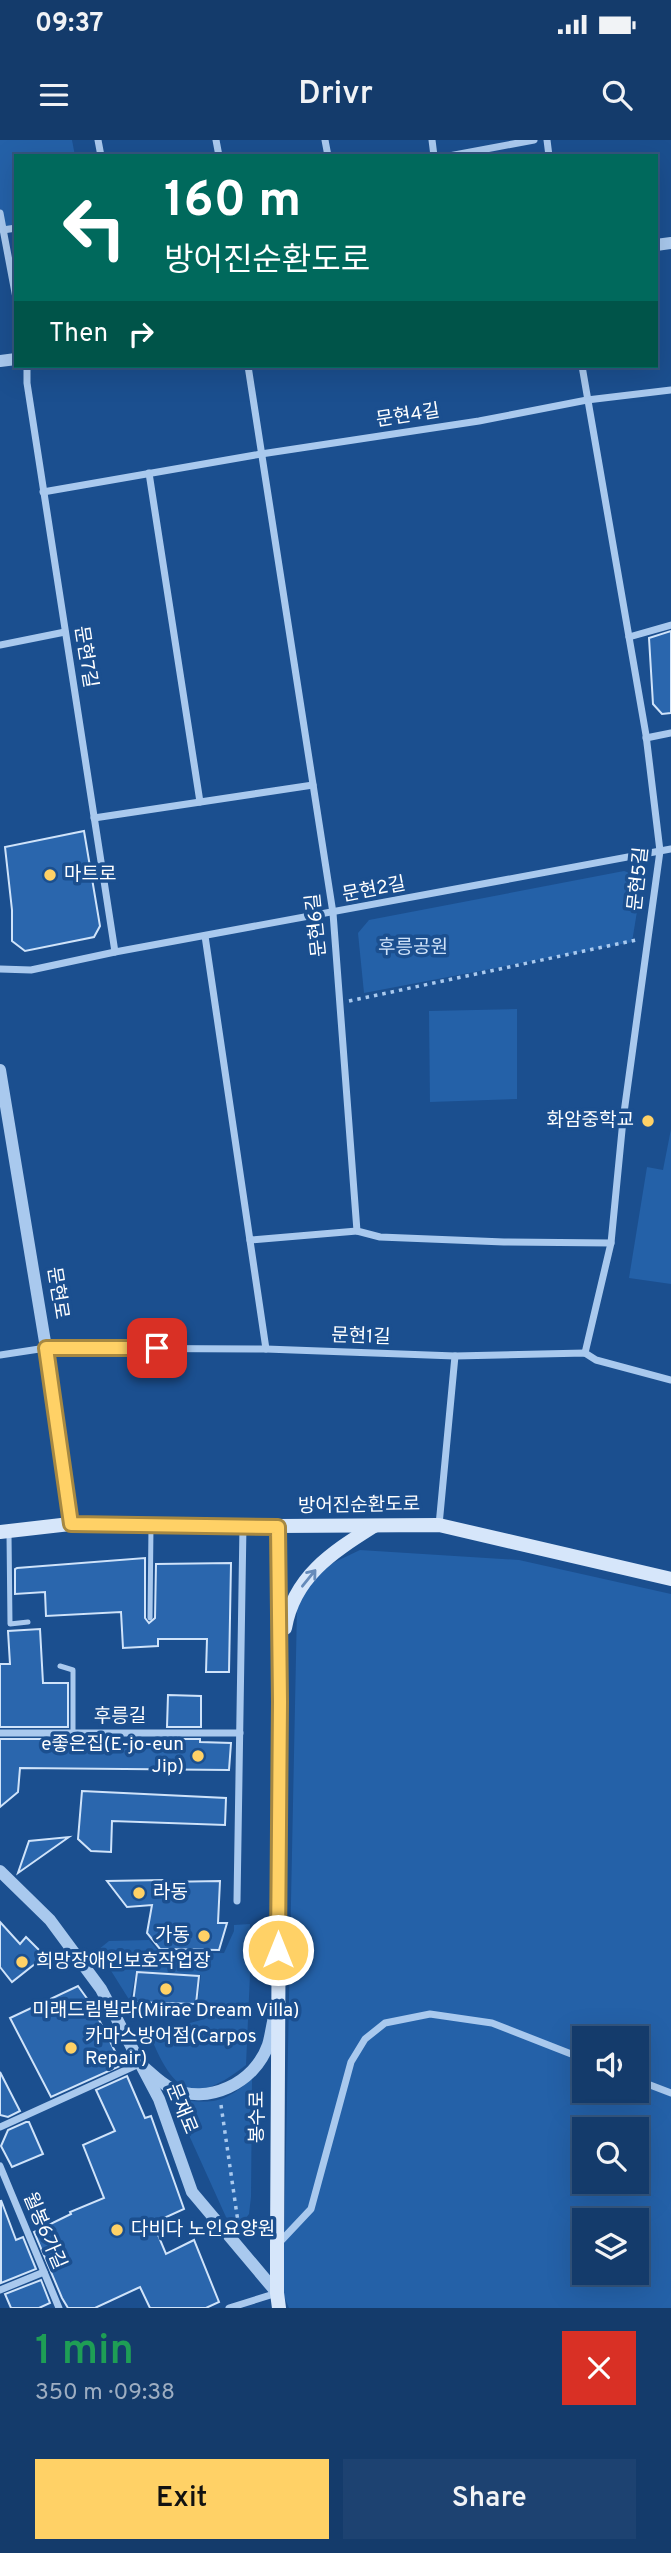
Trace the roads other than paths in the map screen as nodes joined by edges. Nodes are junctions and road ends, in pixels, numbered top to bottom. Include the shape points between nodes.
1 (534, 140) edge
2 (460, 154) edge
3 (0, 213) edge
4 (14, 228) edge
5 (3, 230) junction
6 (14, 288) edge
7 (27, 368) edge
8 (248, 368) edge
9 (582, 368) edge
10 (671, 390) edge
11 (587, 400) junction
12 (261, 454) junction
13 (149, 473) junction
14 (43, 492) junction
15 (671, 625) edge
16 (65, 632) junction
17 (629, 637) junction
18 (0, 645) edge
19 (671, 733) edge
20 (646, 738) junction
21 (313, 785) junction
22 (200, 802) junction
23 (94, 818) junction
24 (671, 849) edge
25 (660, 851) junction
26 (333, 914) junction
27 (205, 936) junction
28 (115, 952) junction
29 (0, 969) edge
30 (0, 1070) edge
31 (357, 1231) junction
32 (250, 1240) junction
33 (611, 1243) junction
34 (46, 1348) junction
35 (266, 1349) junction
36 (585, 1353) junction
37 (0, 1355) edge
38 (455, 1356) junction
39 (671, 1380) edge
40 (151, 1523) junction
41 (71, 1524) junction
42 (243, 1525) junction
43 (375, 1525) junction
44 (439, 1525) junction
45 (278, 1527) junction
46 (5, 1531) edge
47 (671, 1579) edge
48 (150, 1618) dead end
49 (28, 1622) dead end
50 (279, 1664) junction
51 (60, 1666) dead end
52 (0, 1733) edge
53 (73, 1733) junction
54 (240, 1733) junction
55 (0, 1871) edge
56 (237, 1901) dead end
57 (278, 1999) junction
58 (572, 2054) edge
59 (139, 2064) junction
60 (649, 2085) edge
61 (671, 2093) edge
62 (0, 2127) edge
63 (0, 2166) edge
64 (276, 2246) junction
65 (44, 2272) junction
66 (0, 2290) edge
67 (277, 2292) junction
68 (59, 2308) edge
69 (229, 2308) edge
70 (279, 2308) edge

1 - 2 street
3 - 5 street
4 - 5 street
5 - 6 street
7 - 14 street, 문현7길
8 - 12 street, 문현6길
9 - 11 street, 문현5길
10 - 11 street, 문현4길
11 - 12 street, 문현4길
11 - 17 street, 문현5길
12 - 13 street, 문현4길
12 - 21 street, 문현6길
13 - 14 street, 문현4길
13 - 22 street
14 - 16 street, 문현7길
15 - 17 street
16 - 18 street
16 - 23 street, 문현7길
17 - 20 street, 문현5길
19 - 20 street
20 - 25 street, 문현5길
21 - 22 street
21 - 26 street, 문현6길
22 - 23 street
23 - 28 street, 문현7길
24 - 25 street, 문현2길
25 - 26 street, 문현2길
25 - 33 street, 문현5길 via 622,1120
26 - 27 street, 문현2길
26 - 31 street, 문현6길
27 - 28 street, 문현2길
27 - 32 street
28 - 29 street, 문현2길 via 31,970
30 - 34 street, 문현로
31 - 32 street
31 - 33 street via 394,1238
32 - 35 street
33 - 36 street, 문현5길
34 - 35 street, 문현1길
34 - 37 street, 문현1길
34 - 41 street, 문현로
35 - 38 street, 문현1길
36 - 38 street, 문현1길
36 - 39 street, 문현1길
38 - 44 street
40 - 41 main road, 방어진순환도로
40 - 42 main road, 방어진순환도로
40 - 48 lane
41 - 46 main road, 방어진순환도로
42 - 45 main road, 방어진순환도로
42 - 54 street
43 - 44 main road, 방어진순환도로
43 - 45 main road, 방어진순환도로
50 -> 43 main road via 288,1611 307,1576
44 - 47 main road, 방어진순환도로
45 - 50 main road, 봉수로
46 - 49 lane via 10,1624
50 - 57 main road, 봉수로
51 - 53 lane via 73,1670
52 - 53 street, 후릉길
53 - 54 street, 후릉길
54 - 56 street
55 - 59 street, 문재로 via 50,1920 94,1979
57 - 59 street via 267,2047 254,2071 219,2093 193,2095 170,2088
57 - 64 main road, 봉수로
58 - 64 street via 492,2023 429,2014 385,2023 365,2039 351,2062 311,2209
59 - 62 street
59 - 67 street, 문재로 via 159,2099 192,2192
60 - 61 street
63 - 65 street, 월봉6가길
64 - 67 main road, 봉수로
65 - 66 street
65 - 68 street, 월봉6가길
67 - 69 street
67 - 70 main road, 봉수로

